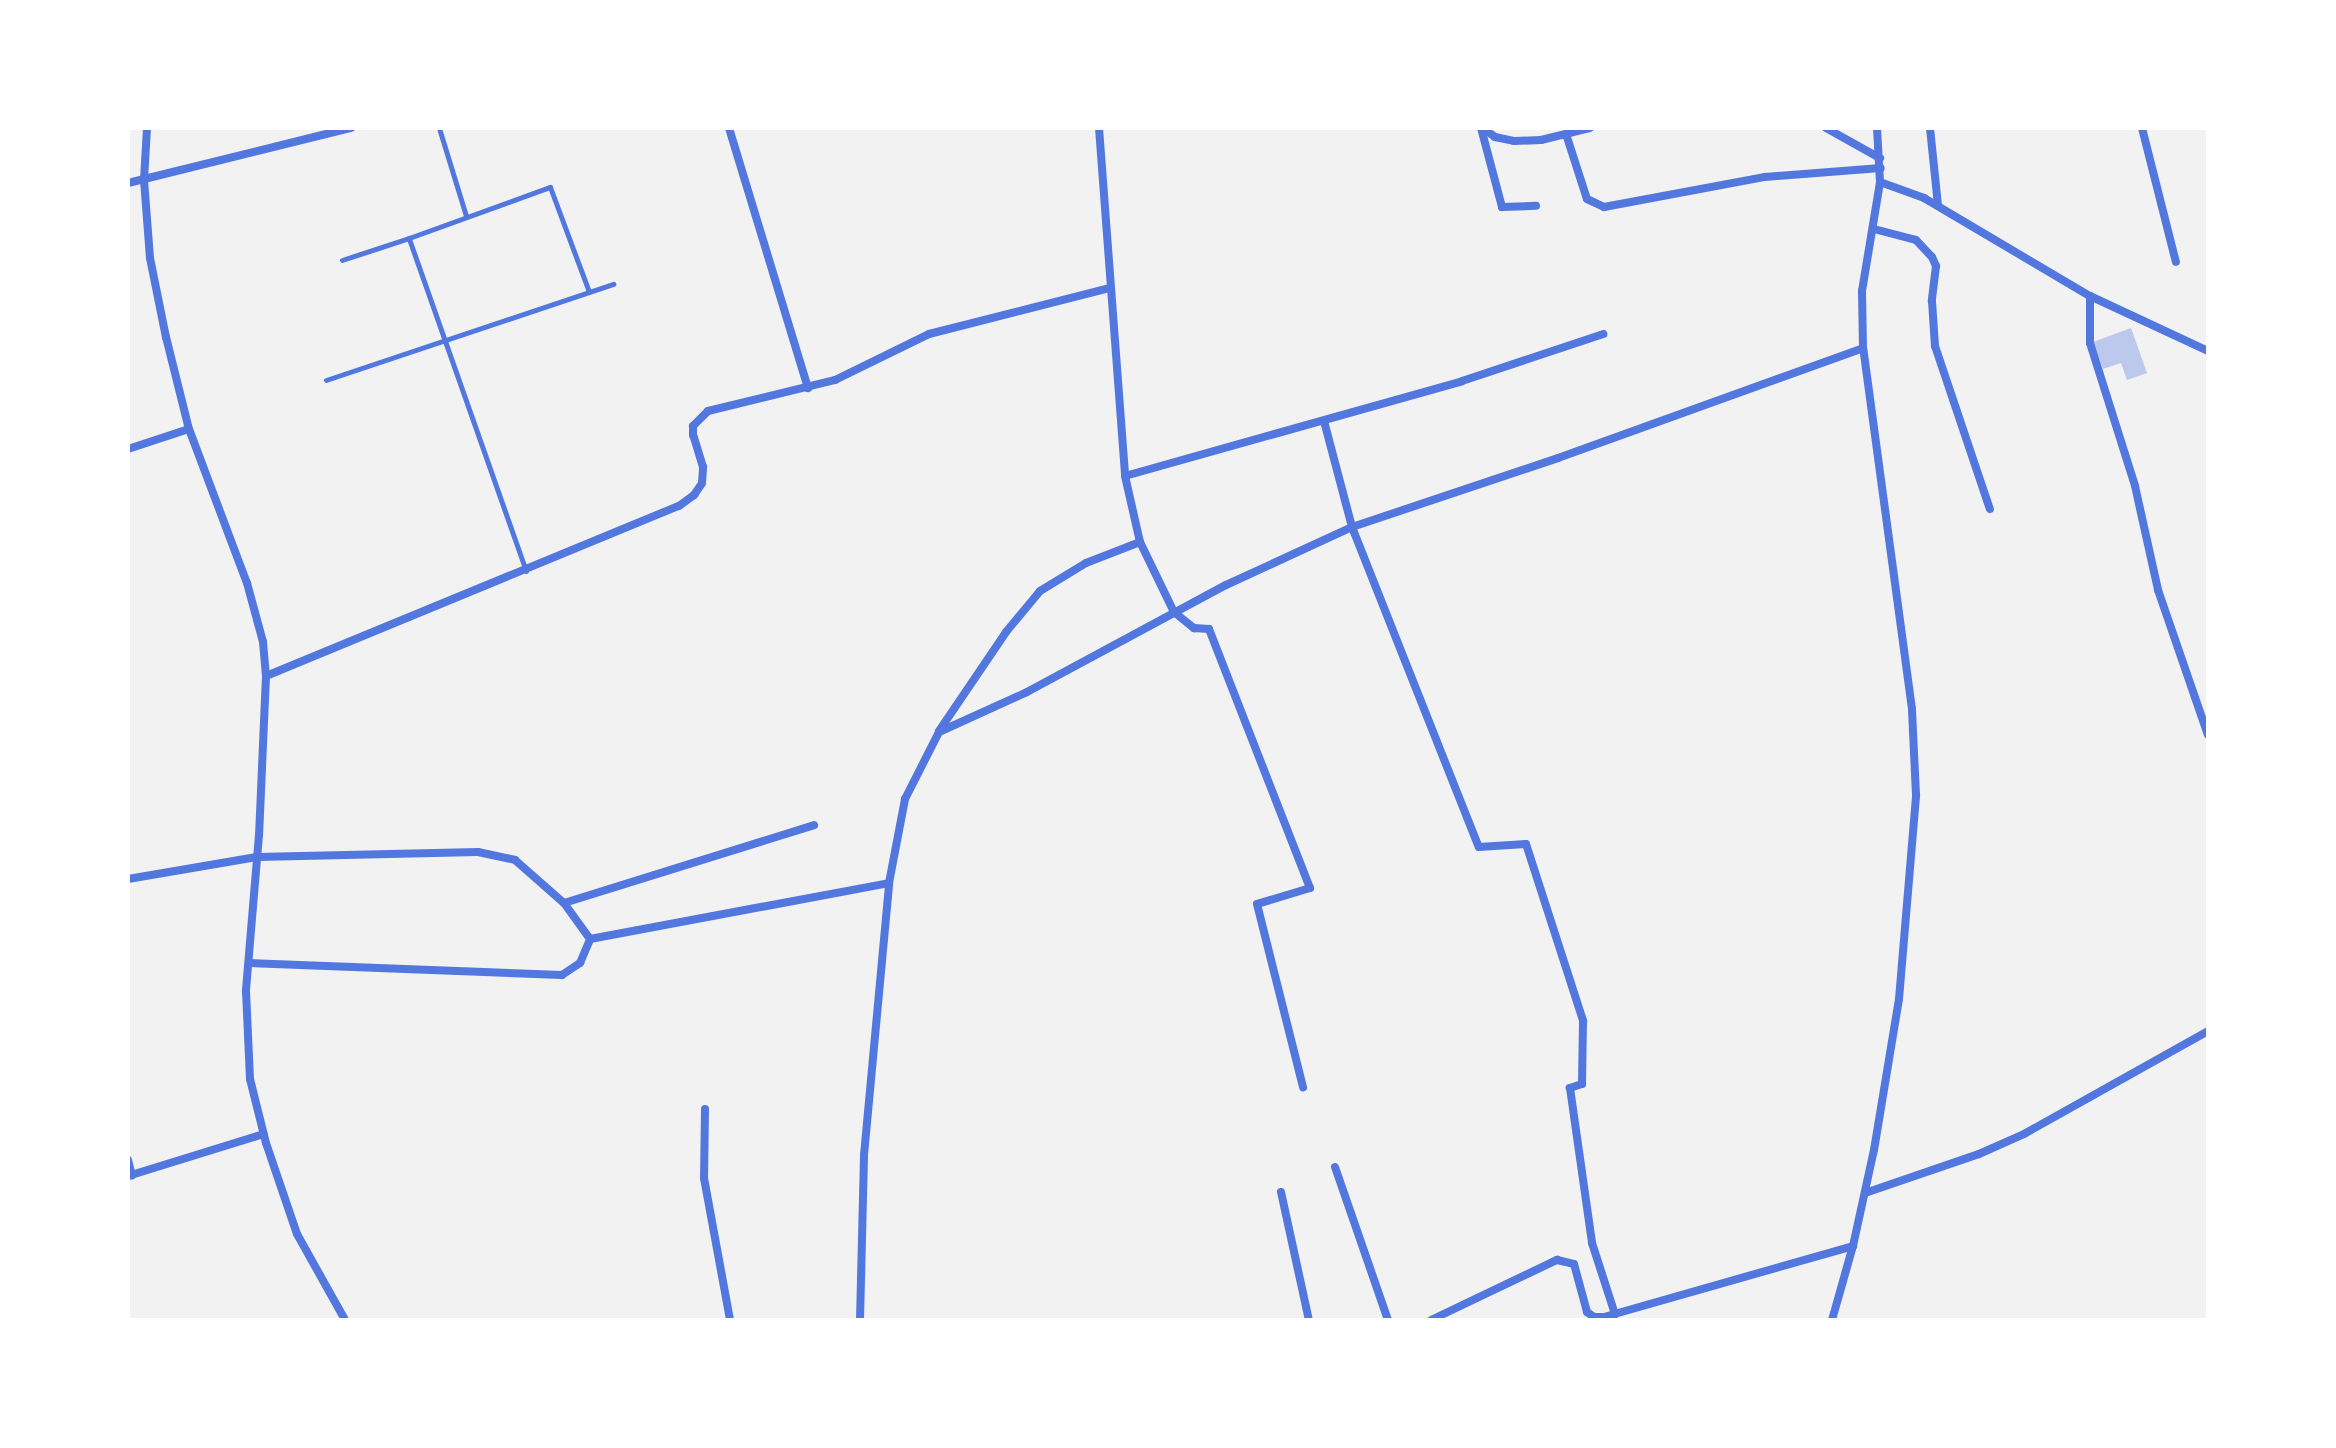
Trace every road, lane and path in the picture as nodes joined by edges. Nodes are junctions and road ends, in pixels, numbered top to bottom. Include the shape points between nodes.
1 (147, 128) edge
2 (351, 128) edge
3 (439, 128) edge
4 (729, 128) edge
5 (1099, 128) edge
6 (1482, 128) edge
7 (1590, 128) edge
8 (1826, 128) edge
9 (1877, 128) edge
10 (1930, 128) edge
11 (2142, 128) edge
12 (1566, 134) junction
13 (1881, 163) junction
14 (144, 180) junction
15 (1880, 182) junction
16 (128, 183) edge
17 (1938, 205) junction
18 (1536, 206) dead end
19 (466, 216) junction
20 (1874, 229) junction
21 (409, 238) junction
22 (342, 260) dead end
23 (2176, 262) dead end
24 (613, 284) dead end
25 (1110, 288) junction
26 (589, 292) junction
27 (2090, 296) junction
28 (1603, 334) dead end
29 (443, 340) junction
30 (1863, 348) junction
31 (2208, 351) edge
32 (326, 380) dead end
33 (808, 388) junction
34 (1324, 421) junction
35 (189, 429) junction
36 (128, 449) edge
37 (1125, 476) junction
38 (1990, 509) dead end
39 (1352, 527) junction
40 (1140, 542) junction
41 (526, 571) junction
42 (1174, 612) junction
43 (266, 676) junction
44 (939, 732) junction
45 (2208, 735) edge
46 (814, 825) dead end
47 (257, 857) junction
48 (128, 879) edge
49 (889, 883) junction
50 (564, 903) junction
51 (590, 939) junction
52 (249, 963) junction
53 (2208, 1031) edge
54 (1303, 1087) dead end
55 (705, 1109) dead end
56 (264, 1134) junction
57 (128, 1160) edge
58 (1335, 1167) dead end
59 (130, 1176) edge
60 (1281, 1192) dead end
61 (1865, 1193) junction
62 (1853, 1246) junction
63 (1615, 1314) junction
64 (345, 1320) edge
65 (730, 1320) edge
66 (860, 1320) edge
67 (1309, 1320) edge
68 (1388, 1320) edge
69 (1431, 1320) edge
70 (1832, 1320) edge

1 - 14 street
2 - 14 street
3 - 19 lane
4 - 33 street
5 - 25 street
6 - 12 street via 1514,141
6 - 18 street via 1502,207
7 - 12 street
8 - 13 street
9 - 13 street
10 - 17 street
11 - 23 street
12 - 13 street via 1587,199 1604,207 1765,177
13 - 15 street
14 - 16 street
14 - 35 street via 150,258
15 - 17 street
15 - 20 street
17 - 27 street
19 - 21 lane
19 - 26 lane via 550,187
20 - 30 street via 1862,291
20 - 38 street via 1916,240 1936,266 1935,346
21 - 22 lane
21 - 29 lane
24 - 26 lane
25 - 33 street via 929,334
25 - 37 street
26 - 29 lane
27 - 31 street
27 - 45 street via 2090,343 2135,486 2158,590
28 - 34 street
29 - 32 lane
29 - 41 lane
30 - 39 street
30 - 61 street via 1912,709 1916,795 1899,999
33 - 41 street via 708,411 693,426 703,467 694,495 664,514
34 - 37 street
34 - 39 street
35 - 36 street
35 - 43 street via 247,583
37 - 40 street
39 - 42 street
39 - 63 street via 1479,847 1526,844 1583,1021 1582,1084 1570,1088 1592,1243
40 - 42 street
40 - 44 street via 1086,563 1040,591
41 - 43 street
42 - 44 street via 1027,692
42 - 54 street via 1194,628 1209,629 1310,888 1257,904
43 - 47 street
44 - 49 street via 905,799
46 - 50 street
47 - 48 street
47 - 50 street via 478,852 515,860
47 - 52 street
49 - 51 street
49 - 66 street via 864,1155
50 - 51 street
51 - 52 street via 580,963 562,975
52 - 56 street via 250,1079
53 - 61 street via 2024,1134
55 - 65 street via 704,1178
56 - 59 street
56 - 64 street via 297,1234
57 - 59 street
58 - 68 street
60 - 67 street
61 - 62 street
62 - 63 street
62 - 70 street
63 - 69 street via 1594,1317 1587,1312 1574,1264 1557,1260

